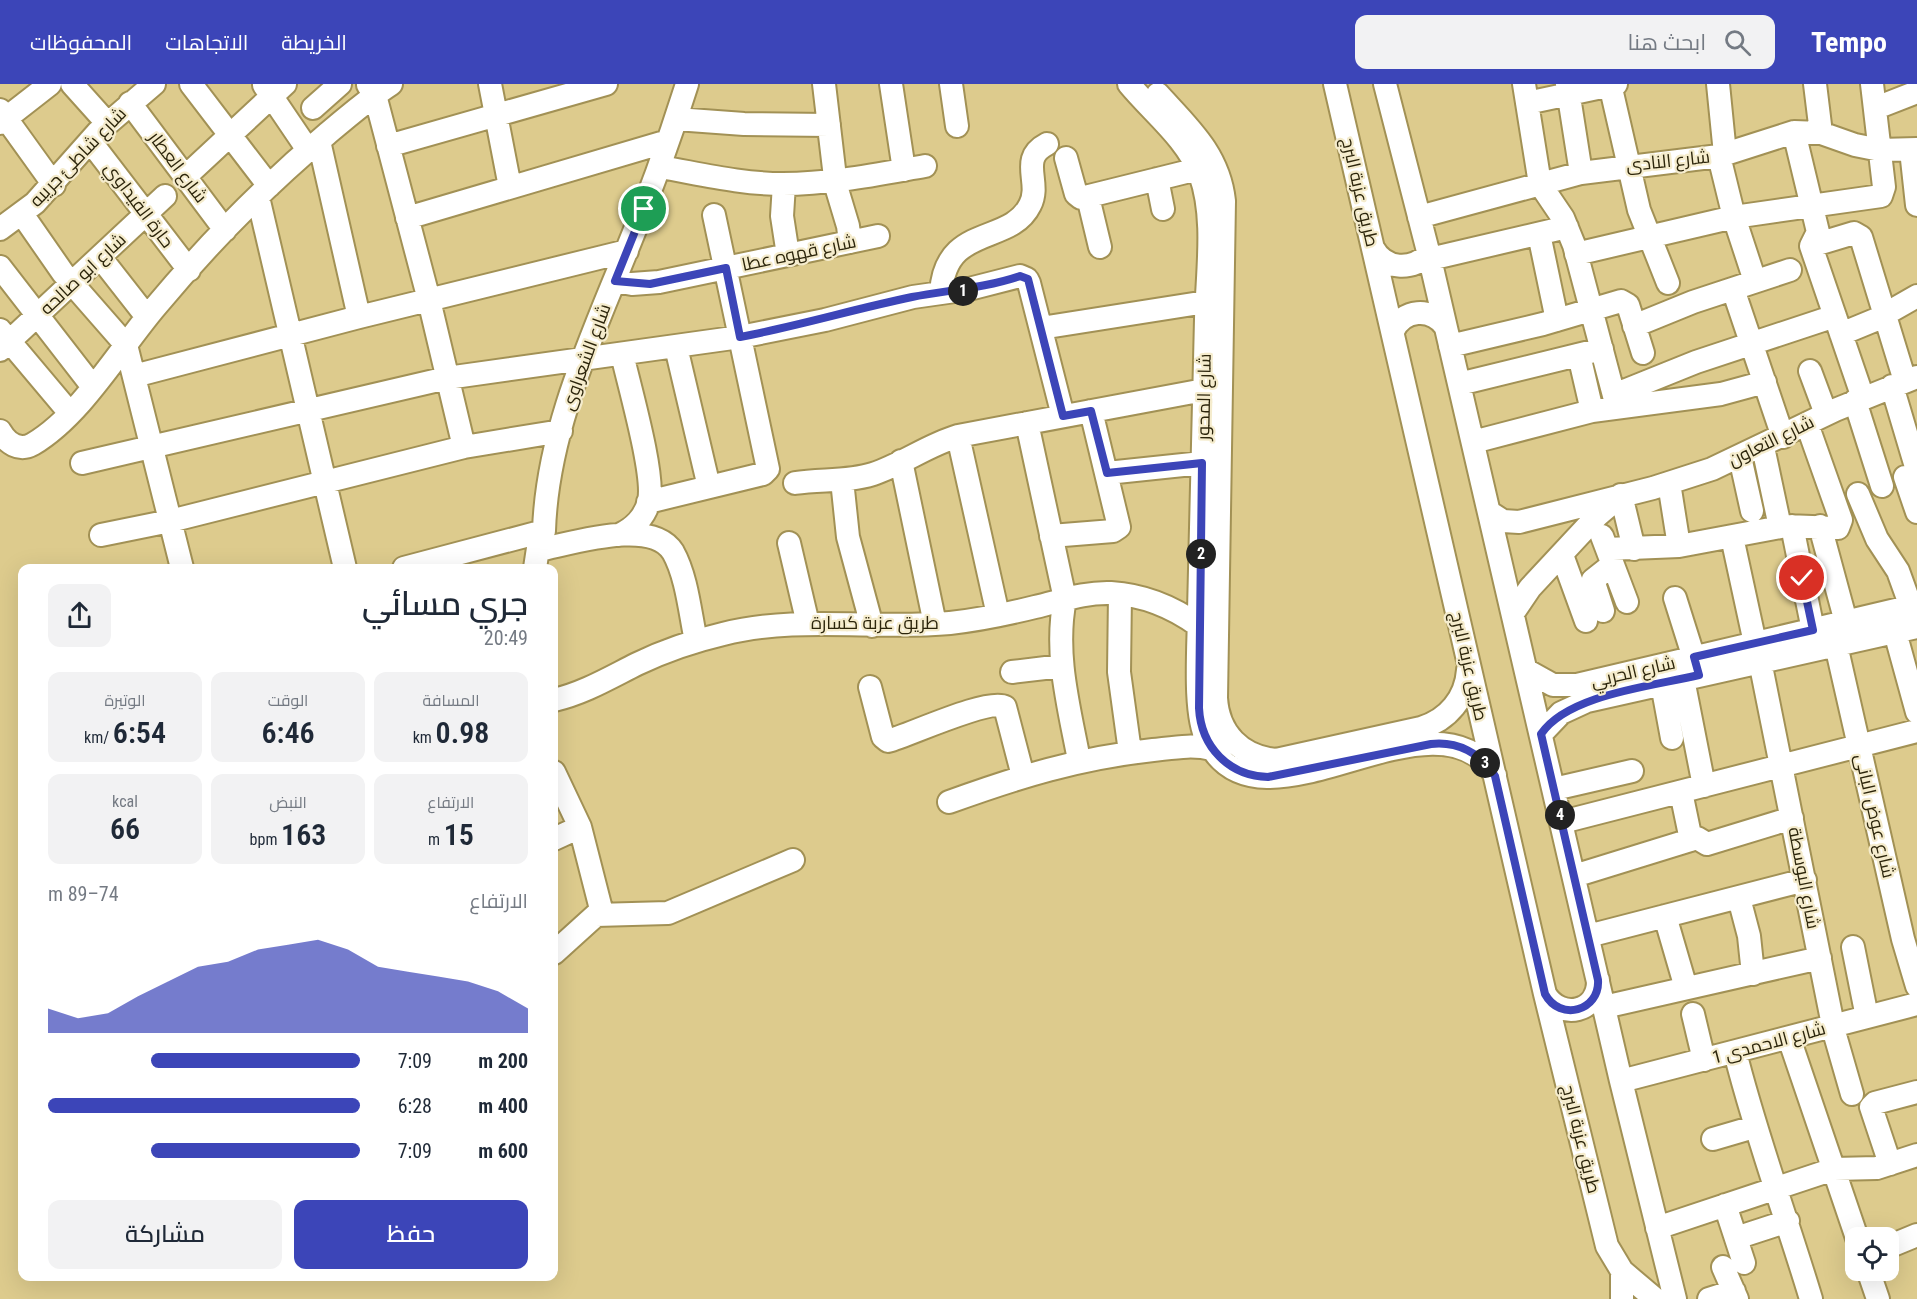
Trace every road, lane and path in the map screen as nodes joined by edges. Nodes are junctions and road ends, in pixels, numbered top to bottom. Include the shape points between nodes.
1 (50, 84) edge
2 (72, 84) edge
3 (154, 84) edge
4 (190, 84) edge
5 (340, 84) edge
6 (490, 84) edge
7 (606, 84) edge
8 (687, 84) edge
9 (824, 84) edge
10 (891, 84) edge
11 (951, 84) edge
12 (1129, 84) edge
13 (1148, 84) edge
14 (1335, 84) edge
15 (1385, 84) edge
16 (1612, 84) edge
17 (1718, 84) edge
18 (1815, 84) edge
19 (1872, 84) edge
20 (273, 88) edge
21 (378, 88) edge
22 (1568, 89) edge
23 (1917, 92) edge
24 (1525, 94) edge
25 (128, 96) edge
26 (313, 108) dead end
27 (1876, 108) junction
28 (497, 114) junction
29 (2, 117) edge
30 (676, 119) junction
31 (106, 123) junction
32 (829, 125) junction
33 (957, 126) dead end
34 (1794, 132) junction
35 (1821, 133) junction
36 (230, 135) junction
37 (90, 141) junction
38 (668, 141) junction
39 (1047, 144) dead end
40 (313, 146) junction
41 (388, 146) junction
42 (1914, 149) edge
43 (1880, 150) junction
44 (1722, 155) junction
45 (1066, 158) dead end
46 (1628, 166) junction
47 (660, 167) junction
48 (1198, 169) junction
49 (1581, 173) junction
50 (185, 177) junction
51 (1157, 179) junction
52 (835, 180) junction
53 (784, 184) junction
54 (1540, 184) junction
55 (54, 185) junction
56 (510, 188) junction
57 (264, 191) junction
58 (165, 196) dead end
59 (1088, 197) junction
60 (1811, 204) junction
61 (1917, 205) edge
62 (1163, 209) dead end
63 (22, 214) junction
64 (146, 214) junction
65 (714, 215) dead end
66 (1419, 217) junction
67 (1734, 217) junction
68 (407, 218) junction
69 (1567, 227) junction
70 (0, 229) edge
71 (225, 230) junction
72 (1539, 234) junction
73 (878, 236) dead end
74 (1648, 237) junction
75 (850, 242) junction
76 (1100, 246) dead end
77 (1810, 246) junction
78 (1373, 248) junction
79 (627, 251) junction
80 (1576, 254) junction
81 (788, 255) junction
82 (1429, 256) junction
83 (100, 257) junction
84 (1216, 263) junction
85 (0, 267) edge
86 (726, 268) junction
87 (189, 270) junction
88 (1790, 270) dead end
89 (615, 281) junction
90 (1755, 281) junction
91 (1668, 283) dead end
92 (72, 284) junction
93 (1733, 289) junction
94 (940, 293) junction
95 (1917, 296) edge
96 (429, 300) junction
97 (1206, 302) junction
98 (1591, 310) junction
99 (1885, 315) junction
100 (37, 317) junction
101 (147, 317) junction
102 (359, 317) junction
103 (1557, 320) junction
104 (1838, 325) junction
105 (1634, 326) junction
106 (1041, 328) junction
107 (1393, 331) junction
108 (290, 336) junction
109 (1448, 336) junction
110 (740, 337) junction
111 (3, 341) edge
112 (126, 345) junction
113 (1752, 346) junction
114 (676, 347) junction
115 (1602, 350) junction
116 (622, 354) junction
117 (1643, 354) dead end
118 (1579, 355) junction
119 (582, 358) junction
120 (1810, 371) dead end
121 (134, 376) junction
122 (447, 378) junction
123 (1904, 381) edge
124 (1765, 382) junction
125 (1459, 384) junction
126 (93, 387) junction
127 (1204, 390) junction
128 (1859, 399) junction
129 (1616, 401) junction
130 (308, 410) junction
131 (1091, 411) junction
132 (1592, 411) junction
133 (69, 412) junction
134 (1063, 416) junction
135 (1816, 419) junction
136 (1027, 423) junction
137 (0, 430) edge
138 (561, 431) junction
139 (958, 436) junction
140 (1473, 442) junction
141 (1773, 442) junction
142 (464, 447) junction
143 (152, 448) junction
144 (1740, 457) junction
145 (901, 461) junction
146 (82, 463) dead end
147 (1202, 463) junction
148 (1107, 473) junction
149 (1913, 473) edge
150 (842, 480) junction
151 (324, 483) junction
152 (795, 483) dead end
153 (1669, 483) junction
154 (1882, 486) junction
155 (710, 487) junction
156 (1858, 494) junction
157 (1622, 495) junction
158 (1834, 500) junction
159 (648, 502) junction
160 (1752, 511) dead end
161 (1489, 512) junction
162 (1917, 512) edge
163 (1597, 516) junction
164 (170, 521) junction
165 (1820, 526) junction
166 (1786, 527) junction
167 (101, 535) dead end
168 (619, 535) junction
169 (1051, 536) junction
170 (1732, 537) junction
171 (789, 543) dead end
172 (1679, 546) junction
173 (1634, 549) junction
174 (539, 550) edge
175 (1562, 555) junction
176 (1609, 557) junction
177 (181, 564) edge
178 (344, 564) edge
179 (434, 564) edge
180 (1120, 594) junction
181 (1065, 598) junction
182 (1675, 598) dead end
183 (1627, 602) dead end
184 (1513, 613) junction
185 (1915, 613) edge
186 (998, 615) junction
187 (1846, 622) junction
188 (808, 624) junction
189 (935, 624) junction
190 (872, 626) junction
191 (1199, 626) junction
192 (1813, 630) junction
193 (1894, 632) junction
194 (696, 641) junction
195 (1836, 645) junction
196 (1758, 652) junction
197 (1468, 663) junction
198 (1062, 666) junction
199 (1526, 670) junction
200 (1012, 672) dead end
201 (1684, 674) junction
202 (870, 687) dead end
203 (558, 699) edge
204 (1917, 712) edge
205 (1917, 731) edge
206 (1541, 734) junction
207 (1429, 735) junction
208 (1672, 738) dead end
209 (1859, 746) junction
210 (1212, 749) junction
211 (1130, 753) junction
212 (1079, 760) junction
213 (1782, 767) junction
214 (1632, 771) dead end
215 (1023, 776) junction
216 (1495, 776) junction
217 (1704, 786) junction
218 (1554, 789) junction
219 (1681, 792) junction
220 (949, 802) dead end
221 (561, 803) edge
222 (1792, 818) junction
223 (1562, 822) junction
224 (580, 827) junction
225 (558, 837) edge
226 (1692, 840) junction
227 (793, 860) dead end
228 (1574, 876) junction
229 (1805, 880) junction
230 (1738, 898) junction
231 (602, 913) junction
232 (1665, 916) junction
233 (1588, 936) junction
234 (1853, 947) dead end
235 (558, 949) edge
236 (1820, 958) junction
237 (1913, 959) edge
238 (1753, 974) junction
239 (1598, 980) junction
240 (1917, 986) edge
241 (1686, 988) junction
242 (1545, 994) junction
243 (1917, 1004) edge
244 (1604, 1007) junction
245 (1693, 1014) dead end
246 (1867, 1017) junction
247 (1833, 1026) junction
248 (1789, 1038) junction
249 (1735, 1052) junction
250 (1704, 1060) junction
251 (1621, 1081) junction
252 (1917, 1092) edge
253 (1852, 1094) dead end
254 (1754, 1127) junction
255 (1713, 1139) dead end
256 (1917, 1155) edge
257 (1890, 1164) junction
258 (1834, 1169) junction
259 (1777, 1188) junction
260 (1725, 1205) junction
261 (1788, 1221) junction
262 (1853, 1227) edge
263 (1657, 1228) junction
264 (1917, 1235) edge
265 (1736, 1238) junction
266 (1899, 1242) edge
267 (1622, 1271) junction
268 (1872, 1281) edge
269 (1736, 1295) edge
270 (1622, 1299) edge
271 (1654, 1299) edge
272 (1675, 1299) edge
273 (1709, 1299) edge
274 (1811, 1299) edge
275 (1878, 1299) edge

1 - 29 street
2 - 31 street
3 - 25 street, شارع شاطئ جريبه
4 - 36 street
5 - 26 street
6 - 28 street
7 - 28 street
8 - 30 street, شارع الشعراوى
9 - 32 street
10 - 52 street via 914,168
11 - 33 street
12 - 48 street, شارع المحور via 1180,141
13 - 84 street, شارع المحور via 1197,136 1216,166 1224,201
14 - 78 street, طريق عزبة البرج
15 - 66 street
16 - 22 street
16 - 46 street
17 - 44 street
18 - 35 street
19 - 27 street
20 - 36 street
20 - 40 street
21 - 40 street
21 - 41 street
22 - 24 street
22 - 49 street
23 - 27 street
24 - 54 street
25 - 31 street, شارع شاطئ جريبه
25 - 50 street, شارع العطار
27 - 43 street
28 - 41 street
28 - 56 street
29 - 55 street
30 - 32 street
30 - 38 street, شارع الشعراوى
31 - 37 street, شارع شاطئ جريبه
32 - 52 street
34 - 35 street, شارع النادى
34 - 44 street, شارع النادى
34 - 60 street
35 - 43 street, شارع النادى
36 - 50 street
36 - 57 street
37 - 55 street, شارع شاطئ جريبه
37 - 64 street, حارة الفيداوي
38 - 47 street, شارع الشعراوى
38 - 56 street
39 - 94 street via 1037,150 1031,161 1034,192 1027,210 1012,223 968,242 958,251 944,273
40 - 57 street
40 - 102 street
41 - 68 street
42 - 43 street, شارع النادى
42 - 61 street
43 - 60 street via 1884,190 1881,196
44 - 46 street, شارع النادى
44 - 67 street
45 - 59 street via 1077,196
46 - 49 street, شارع النادى
46 - 74 street
47 - 53 street via 746,182
47 - 79 street, شارع الشعراوى
48 - 51 street
48 - 84 street, شارع المحور
49 - 54 street, شارع النادى
50 - 71 street, شارع العطار
51 - 59 street
51 - 62 street
52 - 53 street
52 - 75 street
53 - 81 street via 782,216
54 - 66 street, شارع النادى
54 - 69 street
55 - 63 street, شارع شاطئ جريبه
56 - 68 street
57 - 71 street
57 - 108 street
58 - 64 street, شارع ابو صالحه
59 - 76 street
60 - 67 street
60 - 77 street via 1818,232
63 - 70 street, شارع شاطئ جريبه
63 - 92 street
64 - 83 street, شارع ابو صالحه
64 - 87 street, حارة الفيداوي
65 - 86 street
66 - 82 street
67 - 74 street
67 - 90 street
68 - 96 street
69 - 72 street
69 - 80 street
71 - 87 street
72 - 82 street
72 - 103 street
73 - 75 street, شارع قهوه عطا
74 - 80 street
74 - 91 street
75 - 81 street, شارع قهوه عطا
77 - 99 street via 1854,234 1861,237
77 - 104 street
78 - 82 street via 1382,259 1399,266 1418,263
78 - 107 street, طريق عزبة البرج
79 - 89 street, شارع الشعراوى
79 - 96 street
80 - 98 street
81 - 86 street, شارع قهوه عطا
82 - 109 street
83 - 92 street, شارع ابو صالحه
83 - 101 street
84 - 97 street, شارع المحور
84 - 207 street, شارع المحور via 1216,698 1221,724 1243,750 1259,758 1276,760
85 - 100 street
86 - 89 street, شارع قهوه عطا via 650,284
86 - 110 street
87 - 101 street
88 - 90 street
89 - 119 street, شارع الشعراوى
90 - 93 street
92 - 100 street, شارع ابو صالحه
92 - 112 street
93 - 105 street
93 - 113 street
94 - 106 street via 1023,276 1029,281
94 - 110 street
95 - 99 street
96 - 102 street
96 - 122 street
97 - 106 street
97 - 127 street, شارع المحور
98 - 103 street
98 - 105 street via 1625,302
98 - 115 street
99 - 104 street
99 - 123 street
100 - 111 street, شارع ابو صالحه
100 - 126 street
101 - 112 street
102 - 108 street
103 - 109 street
104 - 113 street
104 - 128 street
105 - 117 street
106 - 134 street
107 - 109 street via 1404,317 1418,312 1431,314
107 - 197 street, طريق عزبة البرج
108 - 121 street
108 - 130 street
109 - 125 street
110 - 114 street
110 - 155 street via 768,469 763,474
111 - 133 street
112 - 121 street
112 - 126 street
113 - 124 street
113 - 129 street via 1680,368
114 - 116 street
114 - 155 street
115 - 118 street
115 - 129 street
116 - 119 street
116 - 159 street via 649,480
118 - 125 street
118 - 132 street
119 - 122 street
119 - 138 street, شارع الشعراوى
120 - 135 street
121 - 143 street
122 - 130 street
122 - 142 street
123 - 128 street, شارع التعاون
123 - 149 street
124 - 129 street via 1721,394
124 - 141 street
125 - 140 street
126 - 133 street
127 - 131 street
127 - 147 street, شارع المحور
128 - 135 street, شارع التعاون
128 - 154 street
129 - 132 street
130 - 143 street
130 - 151 street
131 - 134 street
131 - 148 street
132 - 140 street
133 - 137 street via 29,446 13,445
134 - 136 street
135 - 141 street, شارع التعاون
135 - 158 street
136 - 139 street
136 - 169 street
138 - 142 street
138 - 174 street, شارع الشعراوى
139 - 145 street
139 - 186 street
140 - 161 street
141 - 144 street, شارع التعاون
141 - 166 street
142 - 151 street
143 - 146 street
143 - 164 street
144 - 153 street, شارع التعاون
144 - 160 street
145 - 150 street via 873,474
145 - 189 street
147 - 148 street
147 - 191 street, شارع المحور
148 - 169 street via 1118,529
149 - 154 street
149 - 162 street
150 - 152 street
150 - 190 street via 848,537
151 - 164 street
151 - 178 street
153 - 157 street, شارع التعاون
153 - 172 street
154 - 156 street
155 - 159 street
156 - 158 street
156 - 185 street
157 - 161 street, شارع التعاون via 1519,522 1503,521
157 - 163 street, شارع التعاون
157 - 173 street
158 - 165 street via 1841,525 1835,529
159 - 168 street via 635,525
161 - 184 street
163 - 175 street, شارع التعاون
163 - 176 street
164 - 167 street
164 - 177 street
165 - 166 street
165 - 187 street
166 - 170 street
166 - 192 street
168 - 174 street
168 - 194 street via 646,534 669,546 680,570
169 - 181 street
170 - 172 street
170 - 196 street, شارع البوسطة
171 - 188 street
172 - 173 street
173 - 176 street
174 - 179 street
175 - 176 street via 1594,616 1593,580
175 - 184 street, شارع التعاون via 1525,593
176 - 183 street
180 - 181 street, طريق عزبة كسارة
180 - 191 street, طريق عزبة كسارة via 1158,603
180 - 211 street via 1119,672
181 - 186 street, طريق عزبة كسارة
181 - 198 street via 1060,622
182 - 201 street
184 - 199 street
185 - 187 street, شارع الحربي
185 - 193 street, شارع الحربي
186 - 189 street, طريق عزبة كسارة
187 - 192 street, شارع الحربي
188 - 190 street, طريق عزبة كسارة
188 - 194 street, طريق عزبة كسارة via 751,628
189 - 190 street, طريق عزبة كسارة
191 - 210 street, شارع المحور via 1200,716
192 - 196 street, شارع الحربي
193 - 195 street, شارع الحربي
193 - 204 street
194 - 203 street, طريق عزبة كسارة via 653,657 594,687
195 - 196 street, شارع الحربي
195 - 209 street, شارع عوض البانى
196 - 201 street, شارع الحربي
196 - 213 street, شارع البوسطة
197 - 207 street, شارع المحور via 1465,687 1456,704
197 - 216 street, طريق عزبة البرج
198 - 200 street
198 - 212 street
199 - 201 street, شارع الحربي via 1547,683 1571,686
199 - 206 street
201 - 206 street, شارع الحربي via 1576,705
201 - 208 street
201 - 217 street
202 - 215 street via 884,739 888,741 951,718 1000,704 1005,706
205 - 209 street
206 - 218 street
207 - 210 street, شارع المحور via 1278,777 1241,772
207 - 216 street, شارع المحور via 1471,752
209 - 213 street
209 - 237 street, شارع عوض البانى
210 - 211 street via 1196,746
211 - 212 street
212 - 215 street
213 - 217 street
213 - 222 street, شارع البوسطة
214 - 218 street
215 - 220 street
216 - 242 street, طريق عزبة البرج
217 - 219 street
218 - 223 street
219 - 223 street
219 - 226 street
221 - 224 street
222 - 226 street via 1705,844 1699,838
222 - 229 street, شارع البوسطة
223 - 228 street
224 - 225 street
224 - 231 street
226 - 228 street
227 - 231 street via 668,913
228 - 233 street
229 - 230 street
229 - 236 street, شارع البوسطة
230 - 232 street
230 - 238 street via 1749,936
231 - 235 street via 591,918
232 - 233 street
232 - 241 street
233 - 239 street
234 - 246 street
236 - 238 street
236 - 247 street, شارع البوسطة
237 - 240 street, شارع عوض البانى
238 - 241 street
239 - 242 street via 1593,1000 1578,1010 1557,1007
239 - 244 street
241 - 244 street
242 - 267 street, طريق عزبة البرج via 1607,1246
243 - 246 street, شارع الاحمدى 1
244 - 251 street
245 - 250 street
246 - 247 street, شارع الاحمدى 1
247 - 248 street, شارع الاحمدى 1
247 - 253 street, شارع البوسطة
248 - 249 street, شارع الاحمدى 1
248 - 258 street
249 - 250 street, شارع الاحمدى 1
249 - 254 street
250 - 251 street, شارع الاحمدى 1
251 - 263 street
252 - 257 street via 1872,1106
254 - 255 street
254 - 259 street
256 - 257 street
257 - 258 street
258 - 259 street
258 - 262 street
259 - 260 street
259 - 261 street
260 - 263 street
260 - 265 street
261 - 265 street
261 - 274 street
263 - 272 street
264 - 266 street
265 - 269 street
267 - 270 street
267 - 271 street, طريق عزبة البرج
268 - 275 street
269 - 273 street

